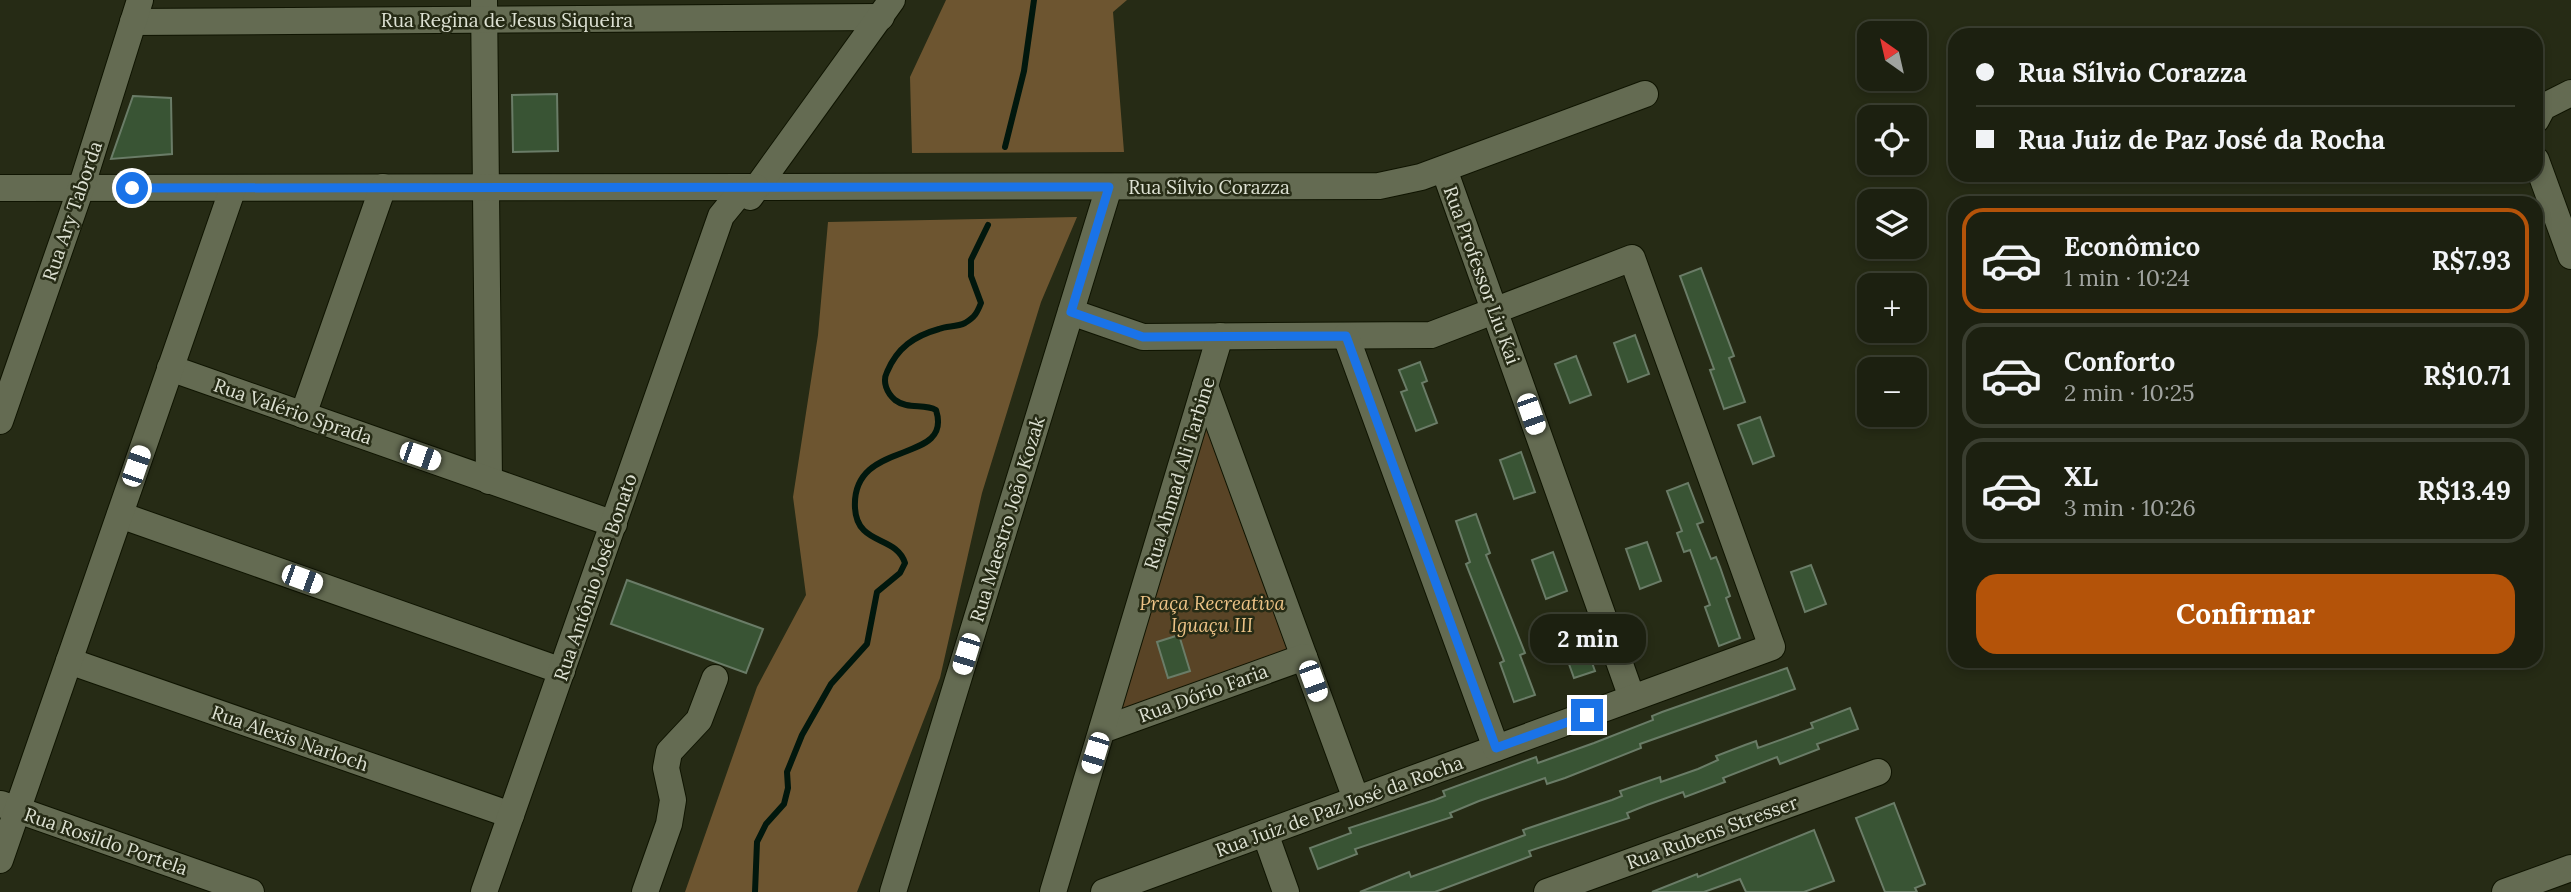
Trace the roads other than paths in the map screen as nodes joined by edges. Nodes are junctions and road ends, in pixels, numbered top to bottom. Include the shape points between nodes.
1 (887, 8) edge
2 (620, 9) edge
3 (764, 9) edge
4 (332, 10) edge
5 (484, 10) edge
6 (136, 11) edge
7 (2571, 93) edge
8 (1645, 94) dead end
9 (2543, 107) edge
10 (1444, 169) junction
11 (2543, 179) edge
12 (383, 187) junction
13 (486, 187) junction
14 (756, 187) junction
15 (1109, 187) junction
16 (0, 188) edge
17 (81, 188) junction
18 (233, 188) junction
19 (2571, 256) edge
20 (1494, 311) junction
21 (1071, 312) junction
22 (1220, 336) junction
23 (1346, 336) junction
24 (170, 368) junction
25 (1205, 386) junction
26 (303, 415) junction
27 (0, 421) edge
28 (489, 481) junction
29 (120, 515) junction
30 (614, 524) junction
31 (1304, 657) junction
32 (69, 661) junction
33 (562, 671) junction
34 (715, 678) dead end
35 (1632, 698) junction
36 (1102, 730) junction
37 (1496, 748) junction
38 (1878, 772) dead end
39 (1356, 799) junction
40 (9, 807) edge
41 (512, 815) junction
42 (1265, 833) junction
43 (0, 860) edge
44 (2571, 868) edge
45 (251, 892) edge
46 (484, 892) edge
47 (645, 892) edge
48 (893, 892) edge
49 (1053, 892) edge
50 (1104, 892) edge
51 (1286, 892) edge
52 (1546, 892) edge
53 (2505, 892) edge

1 - 3 street, Rua Regina de Jesus Siqueira
1 - 14 street, Rua Antônio José Bonato
2 - 3 street, Rua Regina de Jesus Siqueira
2 - 5 street, Rua Regina de Jesus Siqueira
4 - 5 street, Rua Regina de Jesus Siqueira
4 - 6 street, Rua Regina de Jesus Siqueira
5 - 13 street
6 - 17 street, Rua Ary Taborda
7 - 9 street
8 - 10 street, Rua Sílvio Corazza
10 - 15 street, Rua Sílvio Corazza via 1380,186
10 - 20 street, Rua Professor Liu Kai
11 - 19 street
12 - 13 street, Rua Sílvio Corazza
12 - 18 street, Rua Sílvio Corazza
12 - 26 street
13 - 14 street, Rua Sílvio Corazza
13 - 28 street
14 - 15 street, Rua Sílvio Corazza
14 - 30 street, Rua Antônio José Bonato via 705,262
15 - 21 street, Rua Maestro João Kozak
16 - 17 street, Rua Sílvio Corazza
17 - 18 street, Rua Sílvio Corazza
17 - 27 street, Rua Ary Taborda
18 - 24 street
20 - 23 street via 1431,335
20 - 35 street, Rua Professor Liu Kai
20 - 35 street, Rua Juiz de Paz José da Rocha via 1632,258 1772,647
21 - 22 street via 1143,337
21 - 48 street, Rua Maestro João Kozak
22 - 23 street
22 - 25 street, Rua Ahmad Ali Tarbine
23 - 37 street
24 - 26 street, Rua Valério Sprada
24 - 29 street
25 - 31 street
25 - 36 street, Rua Ahmad Ali Tarbine
26 - 28 street, Rua Valério Sprada
28 - 30 street, Rua Valério Sprada
29 - 32 street
29 - 33 street
30 - 33 street, Rua Antônio José Bonato
31 - 36 street, Rua Dório Faria
31 - 39 street
32 - 40 street
32 - 41 street, Rua Alexis Narloch
33 - 41 street, Rua Antônio José Bonato
34 - 47 street via 699,720 669,752 666,768 673,800 669,824
35 - 37 street, Rua Juiz de Paz José da Rocha
36 - 49 street, Rua Ahmad Ali Tarbine
37 - 39 street, Rua Juiz de Paz José da Rocha
38 - 52 street, Rua Rubens Stresser
39 - 42 street, Rua Juiz de Paz José da Rocha
40 - 43 street
40 - 45 street, Rua Rosildo Portela
41 - 46 street, Rua Antônio José Bonato
42 - 50 street, Rua Juiz de Paz José da Rocha
42 - 51 street
44 - 53 street

